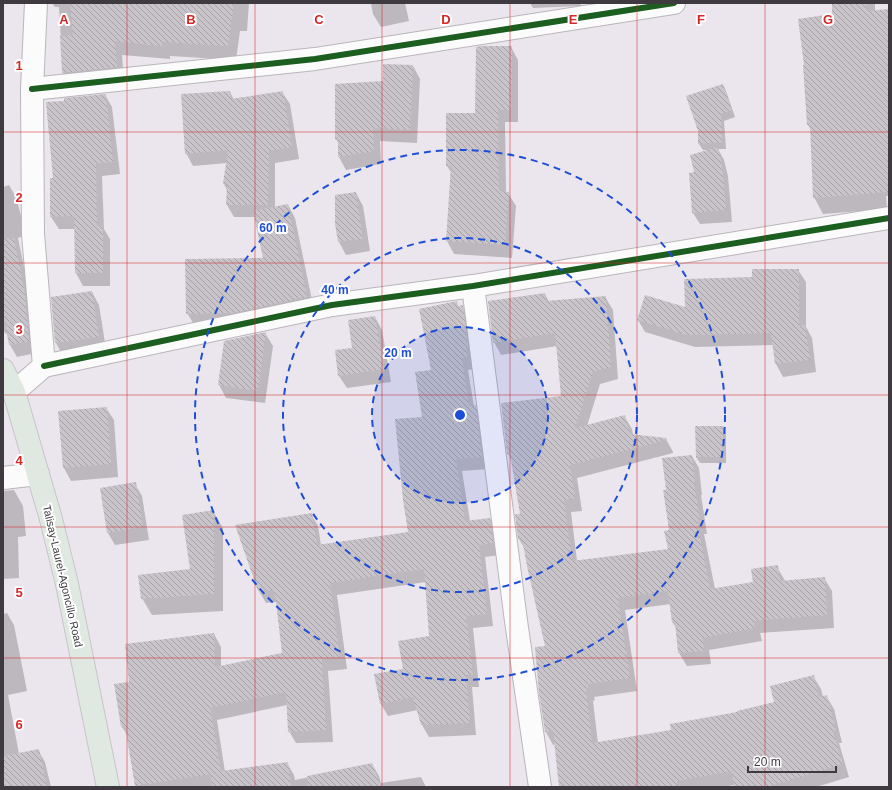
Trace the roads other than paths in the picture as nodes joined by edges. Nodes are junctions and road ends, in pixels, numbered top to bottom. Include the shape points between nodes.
1 (36, 3) edge
2 (674, 3) edge
3 (32, 89) junction
4 (889, 218) edge
5 (473, 286) junction
6 (44, 366) junction
7 (3, 370) edge
8 (14, 392) junction
9 (38, 474) junction
10 (3, 478) edge
11 (108, 787) edge
12 (540, 787) edge

1 - 3 street
2 - 3 street via 315,59
3 - 6 street via 33,234
4 - 5 street
5 - 6 street via 332,305
5 - 12 street
6 - 8 street
7 - 8 main road, Talisay-Laurel-Agoncillo Road
8 - 9 main road, Talisay-Laurel-Agoncillo Road
9 - 10 street
9 - 11 main road, Talisay-Laurel-Agoncillo Road via 66,584

